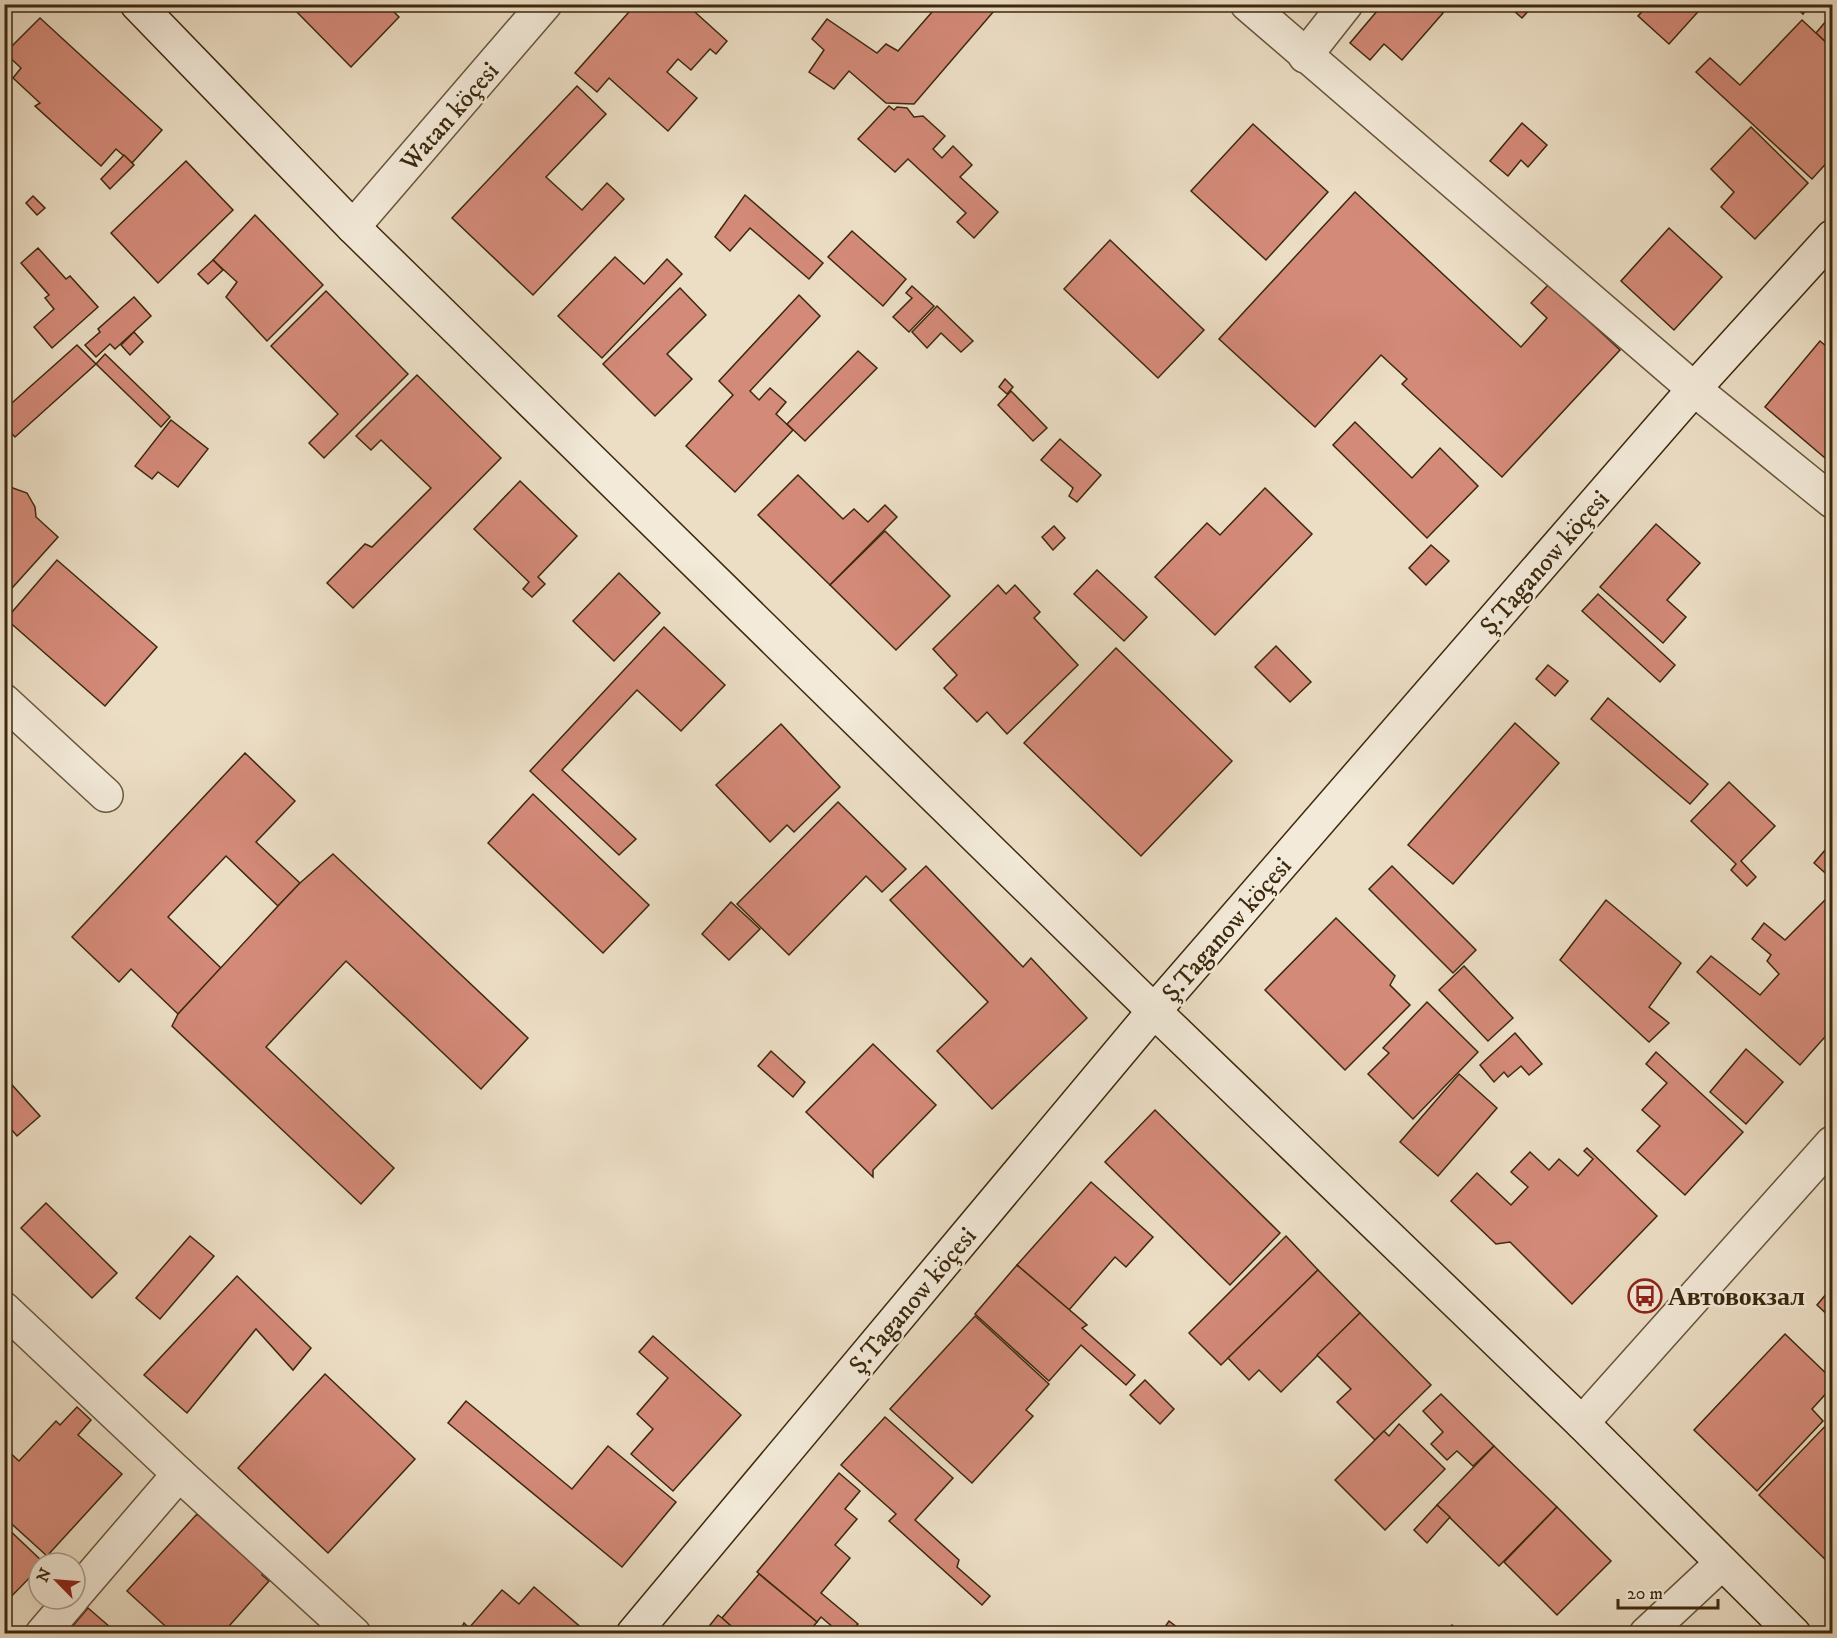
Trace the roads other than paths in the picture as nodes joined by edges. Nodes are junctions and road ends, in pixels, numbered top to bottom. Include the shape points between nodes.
1 (137, 4) edge
2 (545, 4) edge
3 (1247, 4) edge
4 (1346, 4) edge
5 (1305, 56) junction
6 (352, 226) junction
7 (1833, 237) edge
8 (1694, 389) junction
9 (1833, 501) edge
10 (4, 701) edge
11 (106, 795) dead end
12 (1154, 1011) junction
13 (1833, 1143) edge
14 (4, 1309) edge
15 (1582, 1423) junction
16 (179, 1474) junction
17 (1722, 1563) junction
18 (87, 1581) edge
19 (62, 1611) edge
20 (42, 1634) edge
21 (354, 1634) edge
22 (633, 1634) edge
23 (1646, 1634) edge
24 (1794, 1634) edge

1 - 6 street
2 - 6 street, Watan köçesi
3 - 5 street
4 - 5 street
5 - 8 street
6 - 12 street
7 - 8 street, Ş.Taganow köçesi
8 - 9 street
8 - 12 street, Ş.Taganow köçesi
10 - 11 street
12 - 15 street
12 - 22 street, Ş.Taganow köçesi
13 - 15 street
14 - 16 street
15 - 17 street
16 - 18 street
16 - 21 street
17 - 23 street
17 - 24 street
19 - 20 street

